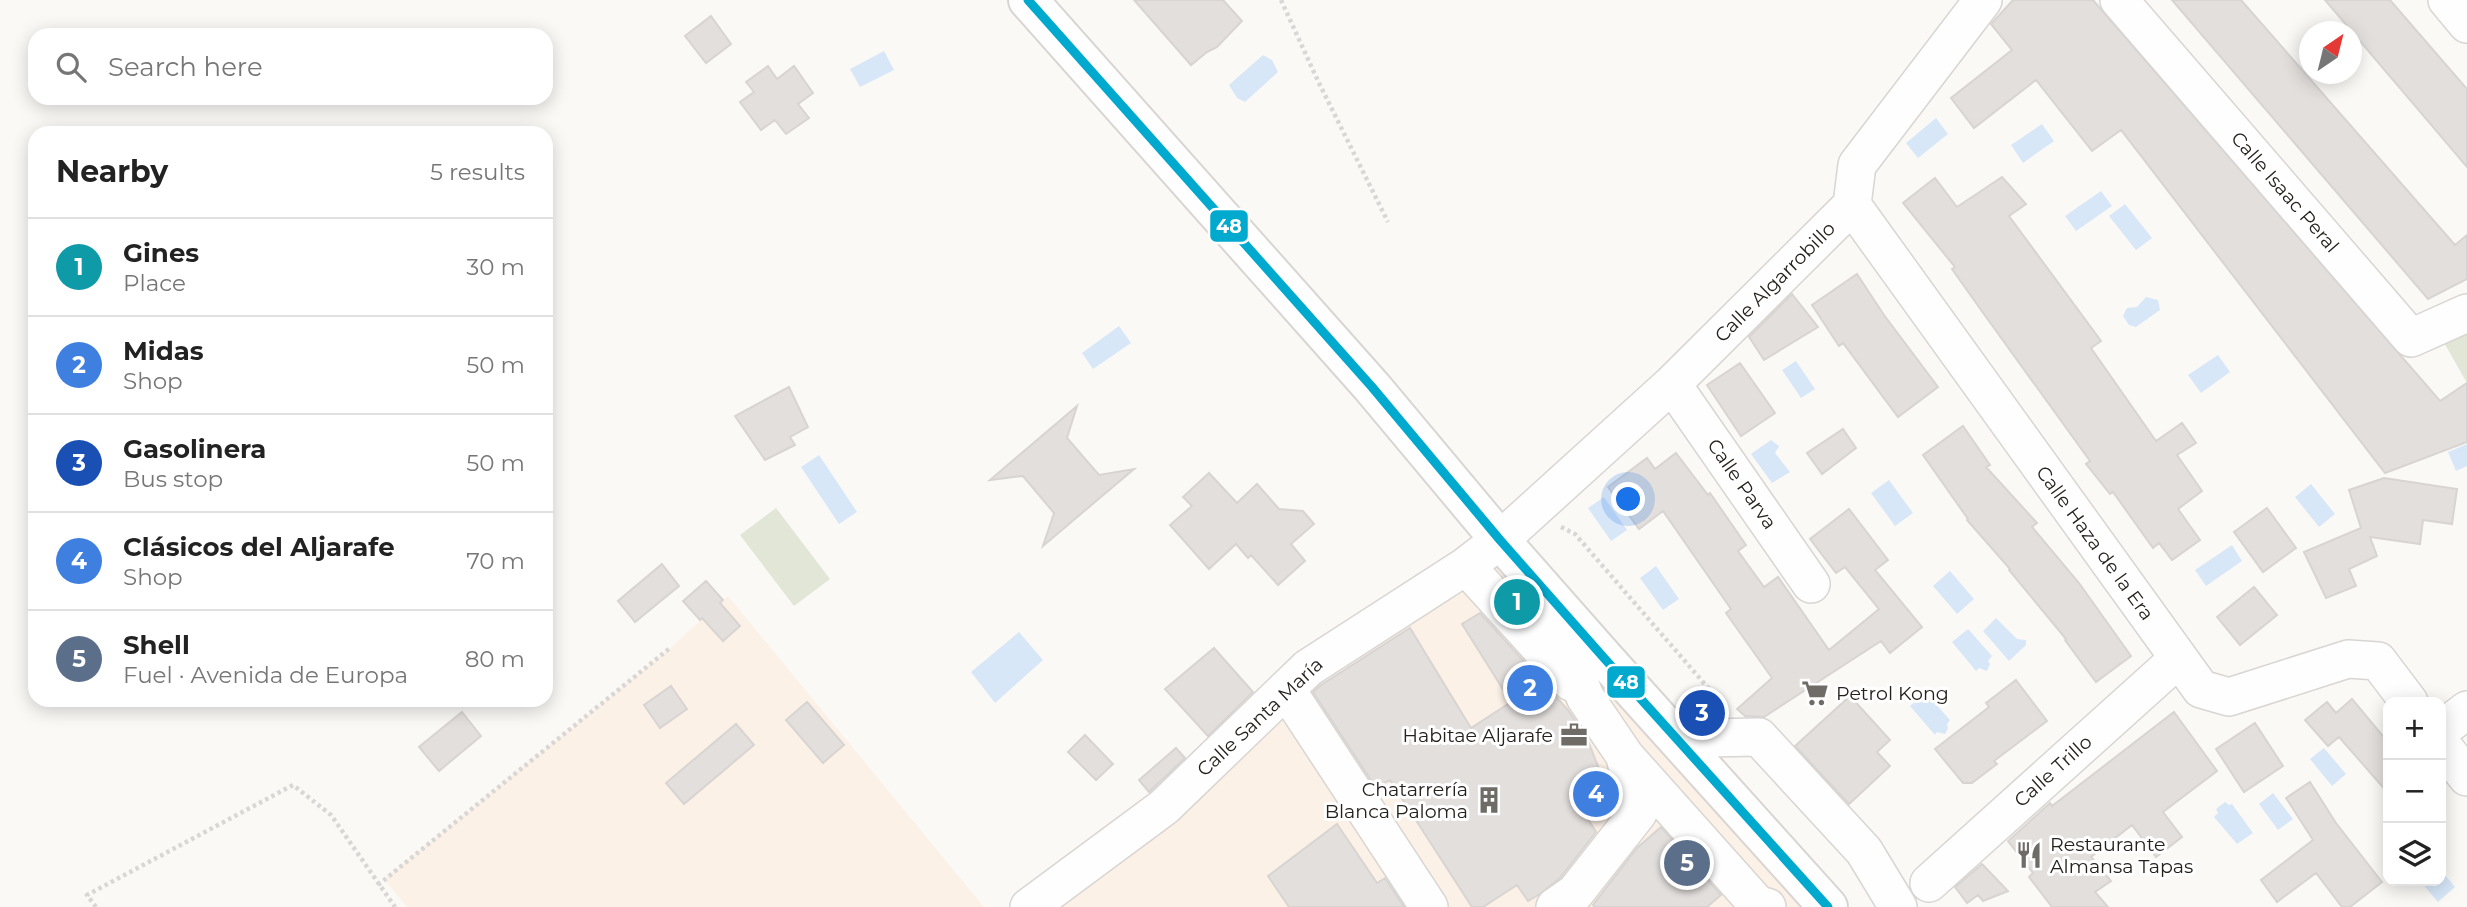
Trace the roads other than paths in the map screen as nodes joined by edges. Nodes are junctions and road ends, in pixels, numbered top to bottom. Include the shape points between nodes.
1 (1028, 0) edge
2 (1063, 0) edge
3 (1983, 0) edge
4 (2119, 0) edge
5 (2447, 0) edge
6 (2467, 24) edge
7 (1852, 205) junction
8 (2467, 313) edge
9 (1672, 384) junction
10 (1508, 533) junction
11 (1466, 566) junction
12 (1533, 577) junction
13 (1811, 584) dead end
14 (2178, 659) junction
15 (1286, 689) junction
16 (1585, 697) junction
17 (2405, 697) edge
18 (2467, 710) edge
19 (2446, 726) edge
20 (1707, 738) junction
21 (2446, 750) edge
22 (1625, 756) junction
23 (2467, 777) edge
24 (1864, 851) junction
25 (1938, 895) edge
26 (1565, 904) edge
27 (1759, 906) edge
28 (1029, 907) edge
29 (1429, 907) edge
30 (1828, 907) edge
31 (1855, 907) edge
32 (1898, 907) edge

1 - 10 main road
2 - 10 main road via 1376,361
3 - 7 street, Calle Algarrobillo via 1857,165
4 - 8 street, Calle Isaac Peral via 2411,338
5 - 6 street
7 - 9 street, Calle Algarrobillo
7 - 14 street, Calle Haza de la Era
9 - 10 street, Calle Algarrobillo
9 - 13 street, Calle Parva
10 - 11 street, Calle Santa María
10 - 12 main road
10 - 20 main road
11 - 15 street, Calle Santa María via 1308,668
11 - 16 street
12 - 16 street
12 - 30 main road
14 - 17 street, Calle Haza de la Era via 2201,690 2229,697 2348,659 2378,661
14 - 25 street, Calle Trillo
15 - 28 street, Calle Santa María via 1164,807
15 - 29 street
16 - 22 street
18 - 19 street
20 - 24 street via 1759,737
20 - 31 main road
21 - 23 street
22 - 26 street via 1637,813
22 - 27 street
24 - 25 street
24 - 32 street

